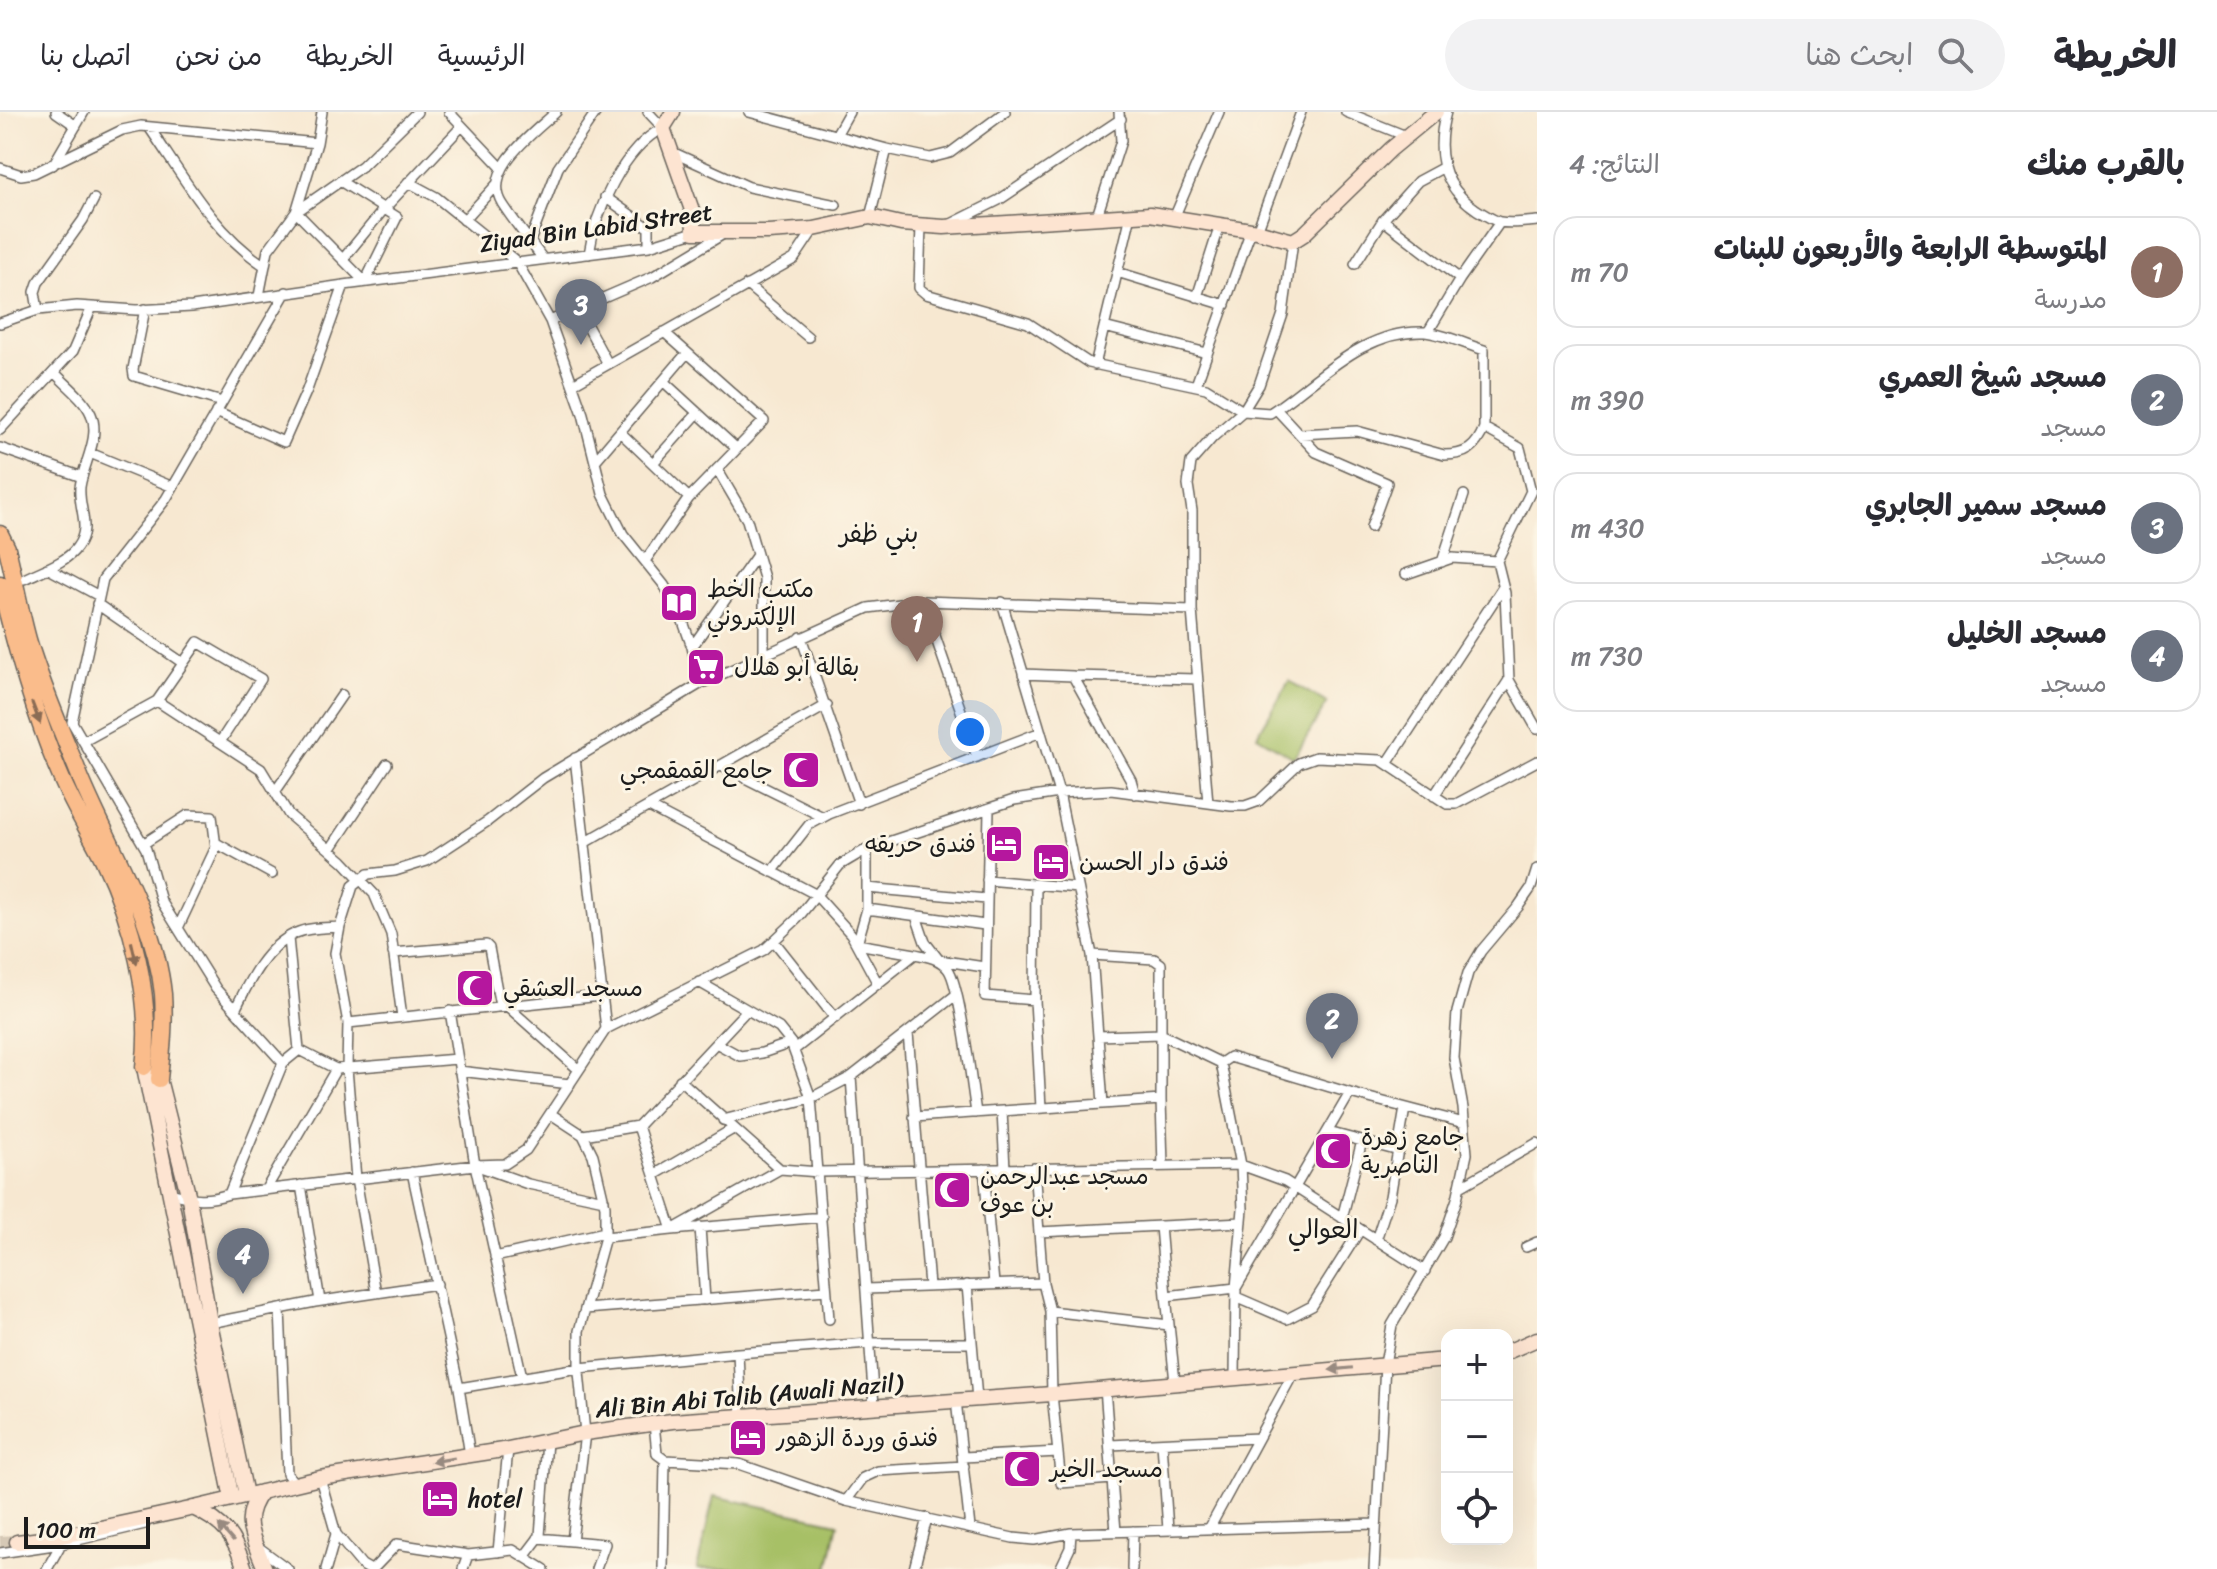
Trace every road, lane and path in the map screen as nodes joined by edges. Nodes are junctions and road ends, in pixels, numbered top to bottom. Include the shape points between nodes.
1 (56, 112) edge
2 (84, 112) edge
3 (322, 112) edge
4 (417, 112) edge
5 (449, 112) edge
6 (556, 112) edge
7 (596, 112) edge
8 (648, 112) edge
9 (673, 112) edge
10 (750, 112) edge
11 (849, 112) edge
12 (1005, 112) edge
13 (1219, 112) edge
14 (1301, 112) edge
15 (1346, 112) edge
16 (1436, 112) edge
17 (1446, 112) edge
18 (1120, 115) edge
19 (76, 126) junction
20 (462, 126) junction
21 (149, 127) junction
22 (663, 128) junction
23 (836, 135) junction
24 (1406, 136) junction
25 (317, 143) junction
26 (887, 149) junction
27 (672, 152) junction
28 (53, 165) junction
29 (501, 167) junction
30 (1444, 167) junction
31 (0, 168) edge
32 (340, 181) junction
33 (408, 182) junction
34 (497, 184) junction
35 (605, 197) junction
36 (94, 199) dead end
37 (836, 205) dead end
38 (384, 209) junction
39 (296, 212) junction
40 (1131, 215) junction
41 (1097, 216) junction
42 (870, 217) junction
43 (1174, 218) junction
44 (464, 220) junction
45 (1383, 220) junction
46 (1537, 221) edge
47 (1500, 222) junction
48 (921, 225) junction
49 (1220, 225) junction
50 (944, 227) junction
51 (814, 229) junction
52 (1254, 231) junction
53 (694, 232) junction
54 (726, 232) junction
55 (530, 241) junction
56 (1293, 241) junction
57 (649, 246) junction
58 (589, 254) junction
59 (343, 259) junction
60 (543, 259) junction
61 (517, 262) junction
62 (1355, 264) dead end
63 (265, 266) junction
64 (1117, 272) junction
65 (1460, 279) junction
66 (365, 282) junction
67 (344, 285) junction
68 (747, 285) junction
69 (286, 292) junction
70 (259, 296) junction
71 (1197, 297) junction
72 (1225, 305) junction
73 (92, 307) junction
74 (145, 309) junction
75 (578, 309) junction
76 (38, 310) junction
77 (550, 321) junction
78 (0, 323) edge
79 (1104, 327) junction
80 (664, 332) junction
81 (1428, 332) junction
82 (808, 337) dead end
83 (687, 353) junction
84 (1207, 353) junction
85 (608, 364) junction
86 (1095, 365) junction
87 (54, 372) junction
88 (663, 381) junction
89 (573, 384) junction
90 (1196, 385) junction
91 (222, 402) junction
92 (1276, 409) junction
93 (1243, 411) junction
94 (216, 412) junction
95 (698, 413) junction
96 (1484, 428) junction
97 (0, 430) edge
98 (620, 432) junction
99 (1300, 434) junction
100 (0, 448) edge
101 (737, 449) junction
102 (90, 453) junction
103 (595, 461) junction
104 (653, 463) junction
105 (717, 469) junction
106 (82, 477) junction
107 (173, 487) junction
108 (1464, 495) dead end
109 (689, 498) junction
110 (1371, 527) dead end
111 (0, 534) edge
112 (757, 555) junction
113 (645, 561) junction
114 (1497, 561) junction
115 (1442, 562) junction
116 (47, 568) junction
117 (1406, 574) dead end
118 (24, 579) dead end
119 (0, 584) edge
120 (1503, 587) junction
121 (98, 600) junction
122 (923, 601) junction
123 (1002, 602) junction
124 (1192, 610) junction
125 (801, 637) junction
126 (692, 647) junction
127 (764, 654) junction
128 (183, 663) junction
129 (1023, 674) junction
130 (1073, 676) junction
131 (1197, 679) junction
132 (1509, 680) junction
133 (700, 684) junction
134 (342, 695) dead end
135 (157, 701) junction
136 (827, 705) junction
137 (1537, 729) edge
138 (1041, 732) junction
139 (84, 741) junction
140 (220, 742) junction
141 (977, 757) junction
142 (575, 758) junction
143 (1537, 761) edge
144 (387, 764) dead end
145 (1387, 764) junction
146 (721, 766) junction
147 (275, 792) junction
148 (1059, 793) junction
149 (1135, 794) junction
150 (1434, 796) junction
151 (1208, 803) junction
152 (859, 804) junction
153 (649, 807) junction
154 (989, 809) junction
155 (823, 817) junction
156 (216, 843) junction
157 (584, 843) junction
158 (143, 844) junction
159 (867, 849) junction
160 (330, 850) junction
161 (1537, 869) edge
162 (772, 872) junction
163 (272, 874) dead end
164 (361, 880) junction
165 (987, 880) junction
166 (1036, 884) junction
167 (867, 888) junction
168 (1078, 888) junction
169 (815, 894) junction
170 (986, 899) junction
171 (867, 909) junction
172 (916, 916) junction
173 (985, 925) junction
174 (340, 927) junction
175 (178, 928) junction
176 (288, 938) junction
177 (774, 941) junction
178 (857, 944) junction
179 (393, 953) junction
180 (915, 954) junction
181 (1092, 955) junction
182 (939, 960) junction
183 (984, 967) junction
184 (699, 982) junction
185 (878, 984) junction
186 (957, 994) junction
187 (601, 996) junction
188 (1035, 1000) junction
189 (503, 1006) junction
190 (235, 1010) junction
191 (747, 1010) junction
192 (450, 1011) junction
193 (402, 1017) junction
194 (835, 1018) junction
195 (348, 1023) junction
196 (606, 1029) junction
197 (908, 1033) junction
198 (1161, 1034) junction
199 (1098, 1036) junction
200 (716, 1043) junction
201 (793, 1046) junction
202 (299, 1050) junction
203 (457, 1059) junction
204 (283, 1063) junction
205 (1221, 1063) junction
206 (144, 1067) joint
207 (347, 1068) junction
208 (336, 1069) junction
209 (579, 1070) junction
210 (459, 1071) junction
211 (851, 1077) junction
212 (159, 1079) joint
213 (680, 1080) junction
214 (570, 1084) junction
215 (1350, 1093) junction
216 (811, 1098) junction
217 (1161, 1100) junction
218 (1103, 1104) junction
219 (1041, 1108) junction
220 (1405, 1108) junction
221 (1002, 1111) junction
222 (976, 1113) junction
223 (551, 1114) junction
224 (914, 1117) junction
225 (723, 1120) junction
226 (1464, 1123) junction
227 (638, 1126) junction
228 (733, 1129) junction
229 (1328, 1132) junction
230 (583, 1135) junction
231 (1362, 1141) junction
232 (1537, 1143) edge
233 (1399, 1151) junction
234 (475, 1165) junction
235 (1241, 1165) junction
236 (1163, 1166) junction
237 (1034, 1168) junction
238 (780, 1169) junction
239 (984, 1169) junction
240 (1005, 1169) junction
241 (919, 1170) junction
242 (857, 1171) junction
243 (412, 1172) junction
244 (819, 1172) junction
245 (654, 1175) junction
246 (356, 1179) junction
247 (301, 1185) junction
248 (1295, 1187) junction
249 (1460, 1187) junction
250 (266, 1189) junction
251 (169, 1193) junction
252 (229, 1194) junction
253 (189, 1198) junction
254 (604, 1200) junction
255 (822, 1217) junction
256 (1342, 1218) junction
257 (1242, 1222) junction
258 (1160, 1226) junction
259 (700, 1227) junction
260 (672, 1230) junction
261 (1360, 1230) junction
262 (1039, 1232) junction
263 (605, 1234) junction
264 (1376, 1240) junction
265 (1537, 1242) edge
266 (1526, 1247) dead end
267 (495, 1257) junction
268 (1425, 1271) junction
269 (1043, 1283) junction
270 (437, 1284) junction
271 (994, 1284) junction
272 (967, 1285) junction
273 (929, 1286) junction
274 (866, 1289) junction
275 (826, 1290) junction
276 (376, 1293) junction
277 (1236, 1293) junction
278 (1166, 1296) junction
279 (705, 1300) junction
280 (320, 1301) junction
281 (280, 1309) junction
282 (585, 1309) junction
283 (1050, 1311) junction
284 (829, 1319) dead end
285 (210, 1323) junction
286 (1169, 1325) junction
287 (1537, 1339) edge
288 (869, 1343) junction
289 (972, 1343) junction
290 (1513, 1349) edge
291 (738, 1353) junction
292 (1441, 1360) edge
293 (1385, 1364) junction
294 (579, 1368) junction
295 (1293, 1374) junction
296 (522, 1377) junction
297 (1235, 1378) junction
298 (1175, 1382) junction
299 (459, 1388) junction
300 (1105, 1388) junction
301 (1052, 1394) junction
302 (977, 1399) junction
303 (956, 1400) junction
304 (874, 1406) junction
305 (741, 1416) junction
306 (654, 1423) junction
307 (585, 1433) junction
308 (1258, 1438) junction
309 (547, 1441) junction
310 (1162, 1443) junction
311 (1110, 1445) junction
312 (508, 1449) junction
313 (1058, 1452) junction
314 (470, 1455) junction
315 (665, 1460) junction
316 (964, 1461) junction
317 (320, 1478) junction
318 (1112, 1479) junction
319 (295, 1484) junction
320 (246, 1495) junction
321 (846, 1501) junction
322 (191, 1509) junction
323 (927, 1518) junction
324 (1376, 1524) junction
325 (970, 1528) junction
326 (1209, 1529) junction
327 (1168, 1530) junction
328 (1133, 1531) junction
329 (1116, 1532) junction
330 (1071, 1533) junction
331 (336, 1534) junction
332 (538, 1538) junction
333 (572, 1541) junction
334 (17, 1542) tunnel mouth
335 (61, 1544) junction
336 (257, 1547) junction
337 (498, 1552) junction
338 (0, 1553) edge
339 (468, 1555) junction
340 (524, 1557) junction
341 (47, 1569) edge
342 (245, 1569) edge
343 (265, 1569) edge
344 (288, 1569) edge
345 (326, 1569) edge
346 (371, 1569) edge
347 (463, 1569) edge
348 (544, 1569) edge
349 (596, 1569) edge
350 (663, 1569) edge
351 (914, 1569) edge
352 (1060, 1569) edge
353 (1132, 1569) edge
354 (1374, 1569) edge

1 - 19 street
2 - 19 street
3 - 25 street
4 - 32 street
5 - 20 street
6 - 29 street
7 - 55 street via 558,168
8 - 22 street
9 - 22 main road
10 - 23 street
11 - 23 street
12 - 26 street via 950,153 930,158
13 - 43 street
14 - 52 street
15 - 24 street
16 - 24 main road
17 - 30 street
18 - 41 street via 1121,141
18 - 50 street via 999,200
19 - 28 street
20 - 29 street
20 - 33 street
21 - 25 street
21 - 28 street via 122,130
21 - 63 street via 209,217 240,250
22 - 27 main road
22 - 35 street via 633,155
23 - 26 street
24 - 56 main road
25 - 39 street
26 - 42 street
27 - 37 street via 749,187
27 - 53 main road via 693,213
28 - 31 street via 21,175
29 - 34 street
30 - 45 street via 1418,181
30 - 47 street via 1450,187 1465,202
32 - 38 street
32 - 39 street
33 - 38 street
33 - 44 street
34 - 44 street
34 - 55 street via 501,201
35 - 57 street via 649,228
35 - 58 street
36 - 76 street via 38,283
38 - 59 street
38 - 66 street via 397,217
39 - 59 street
39 - 63 street via 268,250
40 - 41 main road, Ziyad Bin Labid Street
40 - 43 main road, Ziyad Bin Labid Street
40 - 64 street
41 - 50 main road, Ziyad Bin Labid Street
42 - 48 main road, Ziyad Bin Labid Street
42 - 51 main road, Ziyad Bin Labid Street
43 - 49 main road, Ziyad Bin Labid Street
44 - 61 street
45 - 62 street
45 - 65 street
46 - 47 street
47 - 65 street
48 - 50 main road, Ziyad Bin Labid Street
48 - 86 street via 918,279 926,294 1028,323
49 - 52 main road, Ziyad Bin Labid Street
49 - 71 street
51 - 54 main road, Ziyad Bin Labid Street
51 - 68 street via 794,259
52 - 56 main road, Ziyad Bin Labid Street
52 - 72 street
53 - 54 main road, Ziyad Bin Labid Street
53 - 57 street, Ziyad Bin Labid Street
54 - 75 street via 652,277
55 - 60 street
56 - 93 street via 1283,314 1259,385
57 - 58 street, Ziyad Bin Labid Street
58 - 60 street, Ziyad Bin Labid Street
59 - 66 street
60 - 61 street, Ziyad Bin Labid Street
61 - 66 street, Ziyad Bin Labid Street
61 - 77 street
63 - 70 street
64 - 71 street
64 - 79 street
65 - 81 street
66 - 67 street, Ziyad Bin Labid Street
67 - 69 street, Ziyad Bin Labid Street
67 - 94 street via 284,442
68 - 80 street
68 - 82 street
69 - 70 street, Ziyad Bin Labid Street
69 - 91 street
70 - 74 street, Ziyad Bin Labid Street
71 - 72 street
72 - 84 street
73 - 74 street, Ziyad Bin Labid Street
73 - 76 street, Ziyad Bin Labid Street
73 - 87 street via 73,351
74 - 91 street via 134,376
75 - 77 street
75 - 85 street
76 - 78 street, Ziyad Bin Labid Street
77 - 89 street
79 - 84 street
79 - 86 street
80 - 83 street
80 - 85 street
81 - 92 street via 1396,333 1368,343
81 - 96 street via 1484,350
83 - 88 street
83 - 101 street via 764,421
84 - 90 street
85 - 89 street
86 - 90 street
87 - 97 street
87 - 102 street via 92,417
88 - 95 street
88 - 98 street
89 - 103 street
90 - 93 street
91 - 94 street
92 - 93 street
92 - 99 street
93 - 124 street via 1191,462
94 - 107 street
95 - 101 street
95 - 104 street
96 - 99 street via 1473,448 1458,455 1357,431
96 - 114 street via 1520,448 1531,491
98 - 103 street
98 - 104 street
99 - 110 street via 1316,452 1387,483
100 - 106 street
101 - 105 street
102 - 106 street
102 - 107 street
103 - 113 street via 603,494 623,534
104 - 109 street
105 - 109 street
105 - 112 street via 747,520
106 - 116 street via 85,532 69,556
107 - 121 street via 103,579
108 - 115 street
109 - 113 street
111 - 212 highway via 40,677 151,942 164,1024
112 - 126 street
112 - 127 street via 764,578
113 - 126 street via 680,613
114 - 115 street
114 - 120 street
115 - 117 street
116 - 118 street
116 - 121 street
119 -> 206 highway via 26,687 124,912 146,1005
120 - 132 street
120 - 145 street
121 - 128 street
121 - 139 street via 72,722
122 - 123 street
122 - 125 street via 868,608
122 - 141 street
123 - 124 street
123 - 129 street
124 - 131 street
125 - 127 street
125 - 136 street
126 - 133 street
127 - 133 street
128 - 135 street
128 - 140 street via 198,642 261,679
129 - 130 street
129 - 138 street
130 - 131 street
130 - 149 street
131 - 151 street
132 - 137 street
132 - 150 street
133 - 142 street
134 - 147 street
135 - 139 street
135 - 140 street
136 - 146 street
136 - 152 street
138 - 141 street
138 - 148 street
139 - 158 street
140 - 147 street via 261,769
141 - 152 street
142 - 157 street
142 - 164 street via 427,861
143 - 150 street via 1456,804
144 - 160 street
145 - 150 street
145 - 151 street via 1308,758 1259,801 1245,806
146 - 153 street
146 - 155 street
147 - 160 street via 289,815
148 - 149 street
148 - 154 street
148 - 168 street
149 - 151 street
152 - 155 street
153 - 157 street
153 - 162 street
154 - 159 street
154 - 165 street
155 - 162 street via 809,825
156 - 158 street via 212,816 188,815
156 - 163 street
156 - 175 street
157 - 187 street
158 - 175 street via 161,901
159 - 167 street
159 - 169 street via 840,865
160 - 164 street
161 - 226 street via 1531,888 1468,973 1457,1012 1454,1058
162 - 169 street
164 - 174 street via 353,886
164 - 179 street via 374,894
165 - 166 street
165 - 170 street
166 - 168 street
166 - 188 street
167 - 170 street
167 - 171 street
168 - 181 street
169 - 177 street
169 - 178 street
170 - 173 street
171 - 172 street
171 - 178 street
172 - 173 street
172 - 182 street via 925,942
173 - 183 street
174 - 176 street via 307,929
174 - 195 street via 335,953
175 - 190 street
176 - 190 street via 254,971
176 - 202 street
177 - 184 street
177 - 194 street
178 - 180 street
178 - 185 street
179 - 189 street via 486,945
179 - 193 street
180 - 182 street
180 - 185 street
181 - 198 street via 1154,959 1161,964
181 - 199 street
182 - 183 street
182 - 186 street via 950,971
183 - 188 street via 985,996
184 - 191 street
184 - 196 street
185 - 194 street
186 - 197 street
186 - 222 street
187 - 189 street
187 - 196 street
188 - 219 street
189 - 192 street
189 - 209 street
190 - 204 street
191 - 200 street
191 - 201 street via 779,1028
192 - 193 street
192 - 203 street
193 - 195 street
194 - 201 street
195 - 207 street
196 - 209 street
197 - 211 street
197 - 224 street
198 - 199 street
198 - 205 street
198 - 217 street
199 - 218 street
200 - 201 street via 740,1056
200 - 213 street
201 - 216 street
202 - 204 street
202 - 208 street
203 - 207 street
203 - 210 street
204 - 252 street
205 - 215 street via 1230,1057
205 - 235 street
206 - 251 main road
207 - 208 street
207 - 246 street
208 - 250 street
209 - 214 street
210 - 214 street
210 - 234 street
211 - 216 street
211 - 242 street
212 - 253 main road
213 - 225 street
213 - 227 street
214 - 223 street
215 - 220 street
215 - 229 street
216 - 225 street
216 - 244 street
217 - 218 street
217 - 236 street
218 - 219 street
219 - 221 street
220 - 226 street
220 - 233 street
221 - 222 street
221 - 240 street
222 - 224 street
223 - 230 street
223 - 234 street via 526,1150 505,1164
224 - 241 street
225 - 228 street
226 - 249 street via 1467,1154
227 - 230 street
227 - 245 street
228 - 238 street
228 - 245 street
229 - 231 street
229 - 248 street
230 - 254 street
231 - 233 street
231 - 256 street
232 - 249 street
233 - 264 street
234 - 243 street
234 - 254 street via 528,1184
234 - 267 street
235 - 236 street
235 - 248 street
235 - 257 street
236 - 237 street
237 - 240 street
237 - 262 street
238 - 244 street
238 - 260 street
239 - 240 street
239 - 241 street
239 - 271 street
241 - 242 street
241 - 273 street
242 - 244 street
242 - 274 street
243 - 246 street
243 - 270 street
244 - 255 street
245 - 260 street
246 - 247 street
246 - 276 street
247 - 250 street
247 - 280 street
248 - 256 street
248 - 277 street
249 - 268 street via 1444,1237
250 - 252 street
251 - 253 street
251 - 320 main road
252 - 253 street via 210,1200
253 - 285 main road
254 - 263 street
255 - 259 street
255 - 275 street
256 - 261 street
257 - 258 street
257 - 277 street
258 - 262 street
258 - 278 street
259 - 260 street
259 - 279 street
260 - 263 street
261 - 264 street
261 - 277 street via 1312,1306 1287,1319
262 - 269 street
263 - 267 street
263 - 282 street
264 - 268 street
265 - 266 street
267 - 296 street
268 - 293 street via 1392,1325
269 - 271 street
269 - 283 street
270 - 276 street
270 - 299 street
271 - 272 street
272 - 273 street
272 - 289 street
273 - 274 street
274 - 288 street
275 - 279 street
275 - 284 street
276 - 280 street
277 - 278 street
277 - 297 street
278 - 286 street
279 - 282 street
280 - 281 street
281 - 285 street
281 - 319 street via 287,1474
282 - 294 street
283 - 286 street
283 - 301 street
285 - 320 main road
286 - 298 street
287 - 290 main road
288 - 289 street
288 - 291 street
288 - 304 street
289 - 302 street
291 - 294 street
291 - 305 street
292 - 293 main road, Ali Bin Abi Talib (Awali Nazil)
293 -> 295 main road, Ali Bin Abi Talib (Awali Nazil)
293 - 324 street
294 - 296 street
294 - 307 street
295 - 297 main road, Ali Bin Abi Talib (Awali Nazil)
295 - 308 street
296 - 299 street
297 - 298 main road, Ali Bin Abi Talib (Awali Nazil)
298 - 300 main road, Ali Bin Abi Talib (Awali Nazil)
299 - 314 street
300 - 301 main road, Ali Bin Abi Talib (Awali Nazil)
300 - 311 street
301 - 302 main road, Ali Bin Abi Talib (Awali Nazil)
301 - 313 street
302 - 303 main road, Ali Bin Abi Talib (Awali Nazil)
303 - 304 main road, Ali Bin Abi Talib (Awali Nazil)
303 - 316 street
304 - 305 main road, Ali Bin Abi Talib (Awali Nazil)
305 - 306 main road, Ali Bin Abi Talib (Awali Nazil)
306 - 307 main road, Ali Bin Abi Talib (Awali Nazil)
306 - 315 street via 657,1454
307 - 309 main road, Ali Bin Abi Talib (Awali Nazil)
307 - 333 street
308 - 310 street
308 - 326 street
309 - 312 main road, Ali Bin Abi Talib (Awali Nazil)
309 - 332 street
310 - 311 street
310 - 327 street
311 - 318 street
312 - 314 main road, Ali Bin Abi Talib (Awali Nazil)
312 - 337 street
313 - 316 street
313 - 318 street via 1061,1483
314 -> 317 main road, Ali Bin Abi Talib (Awali Nazil)
315 - 321 street via 739,1464
315 - 350 street
316 - 321 street via 878,1471 863,1478
316 - 325 street
317 - 319 main road, Ali Bin Abi Talib (Awali Nazil)
317 - 331 street
318 - 329 street
319 - 320 main road, Ali Bin Abi Talib (Awali Nazil)
320 - 322 main road, Ali Bin Abi Talib (Awali Nazil)
320 - 336 main road
321 - 323 street
322 - 334 main road, Ali Bin Abi Talib (Awali Nazil)
322 - 335 street
342 -> 322 main road via 228,1530
323 - 325 street
323 - 351 street
324 - 326 street
324 - 354 street
325 - 330 street via 1034,1540
326 - 327 street
327 - 328 street
328 - 329 street
328 - 353 street
329 - 330 street
330 - 352 street
331 - 345 street
331 - 346 street
332 - 333 street
332 - 340 street
333 - 349 street via 605,1544
335 - 338 street
335 - 341 street
336 - 343 main road
336 - 344 street
337 - 339 street
337 - 340 street via 513,1550
339 - 346 street via 397,1544
339 - 347 street
340 - 348 street

